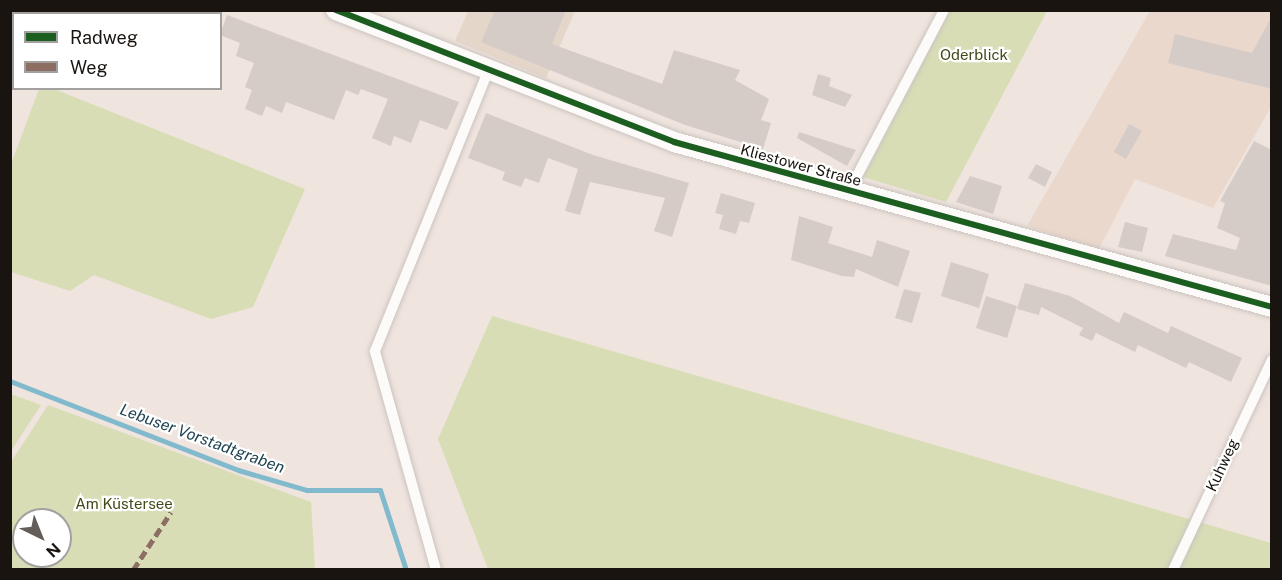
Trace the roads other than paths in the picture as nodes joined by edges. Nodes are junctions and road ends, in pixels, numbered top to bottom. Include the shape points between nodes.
1 (336, 10) edge
2 (944, 10) edge
3 (488, 71) junction
4 (849, 191) junction
5 (1272, 307) edge
6 (1272, 360) edge
7 (436, 570) edge
8 (1173, 570) edge

1 - 3 street, Kliestower Straße
2 - 4 lane
3 - 4 street, Kliestower Straße via 674,142
3 - 7 lane via 375,351
4 - 5 street, Kliestower Straße
6 - 8 lane, Kuhweg

